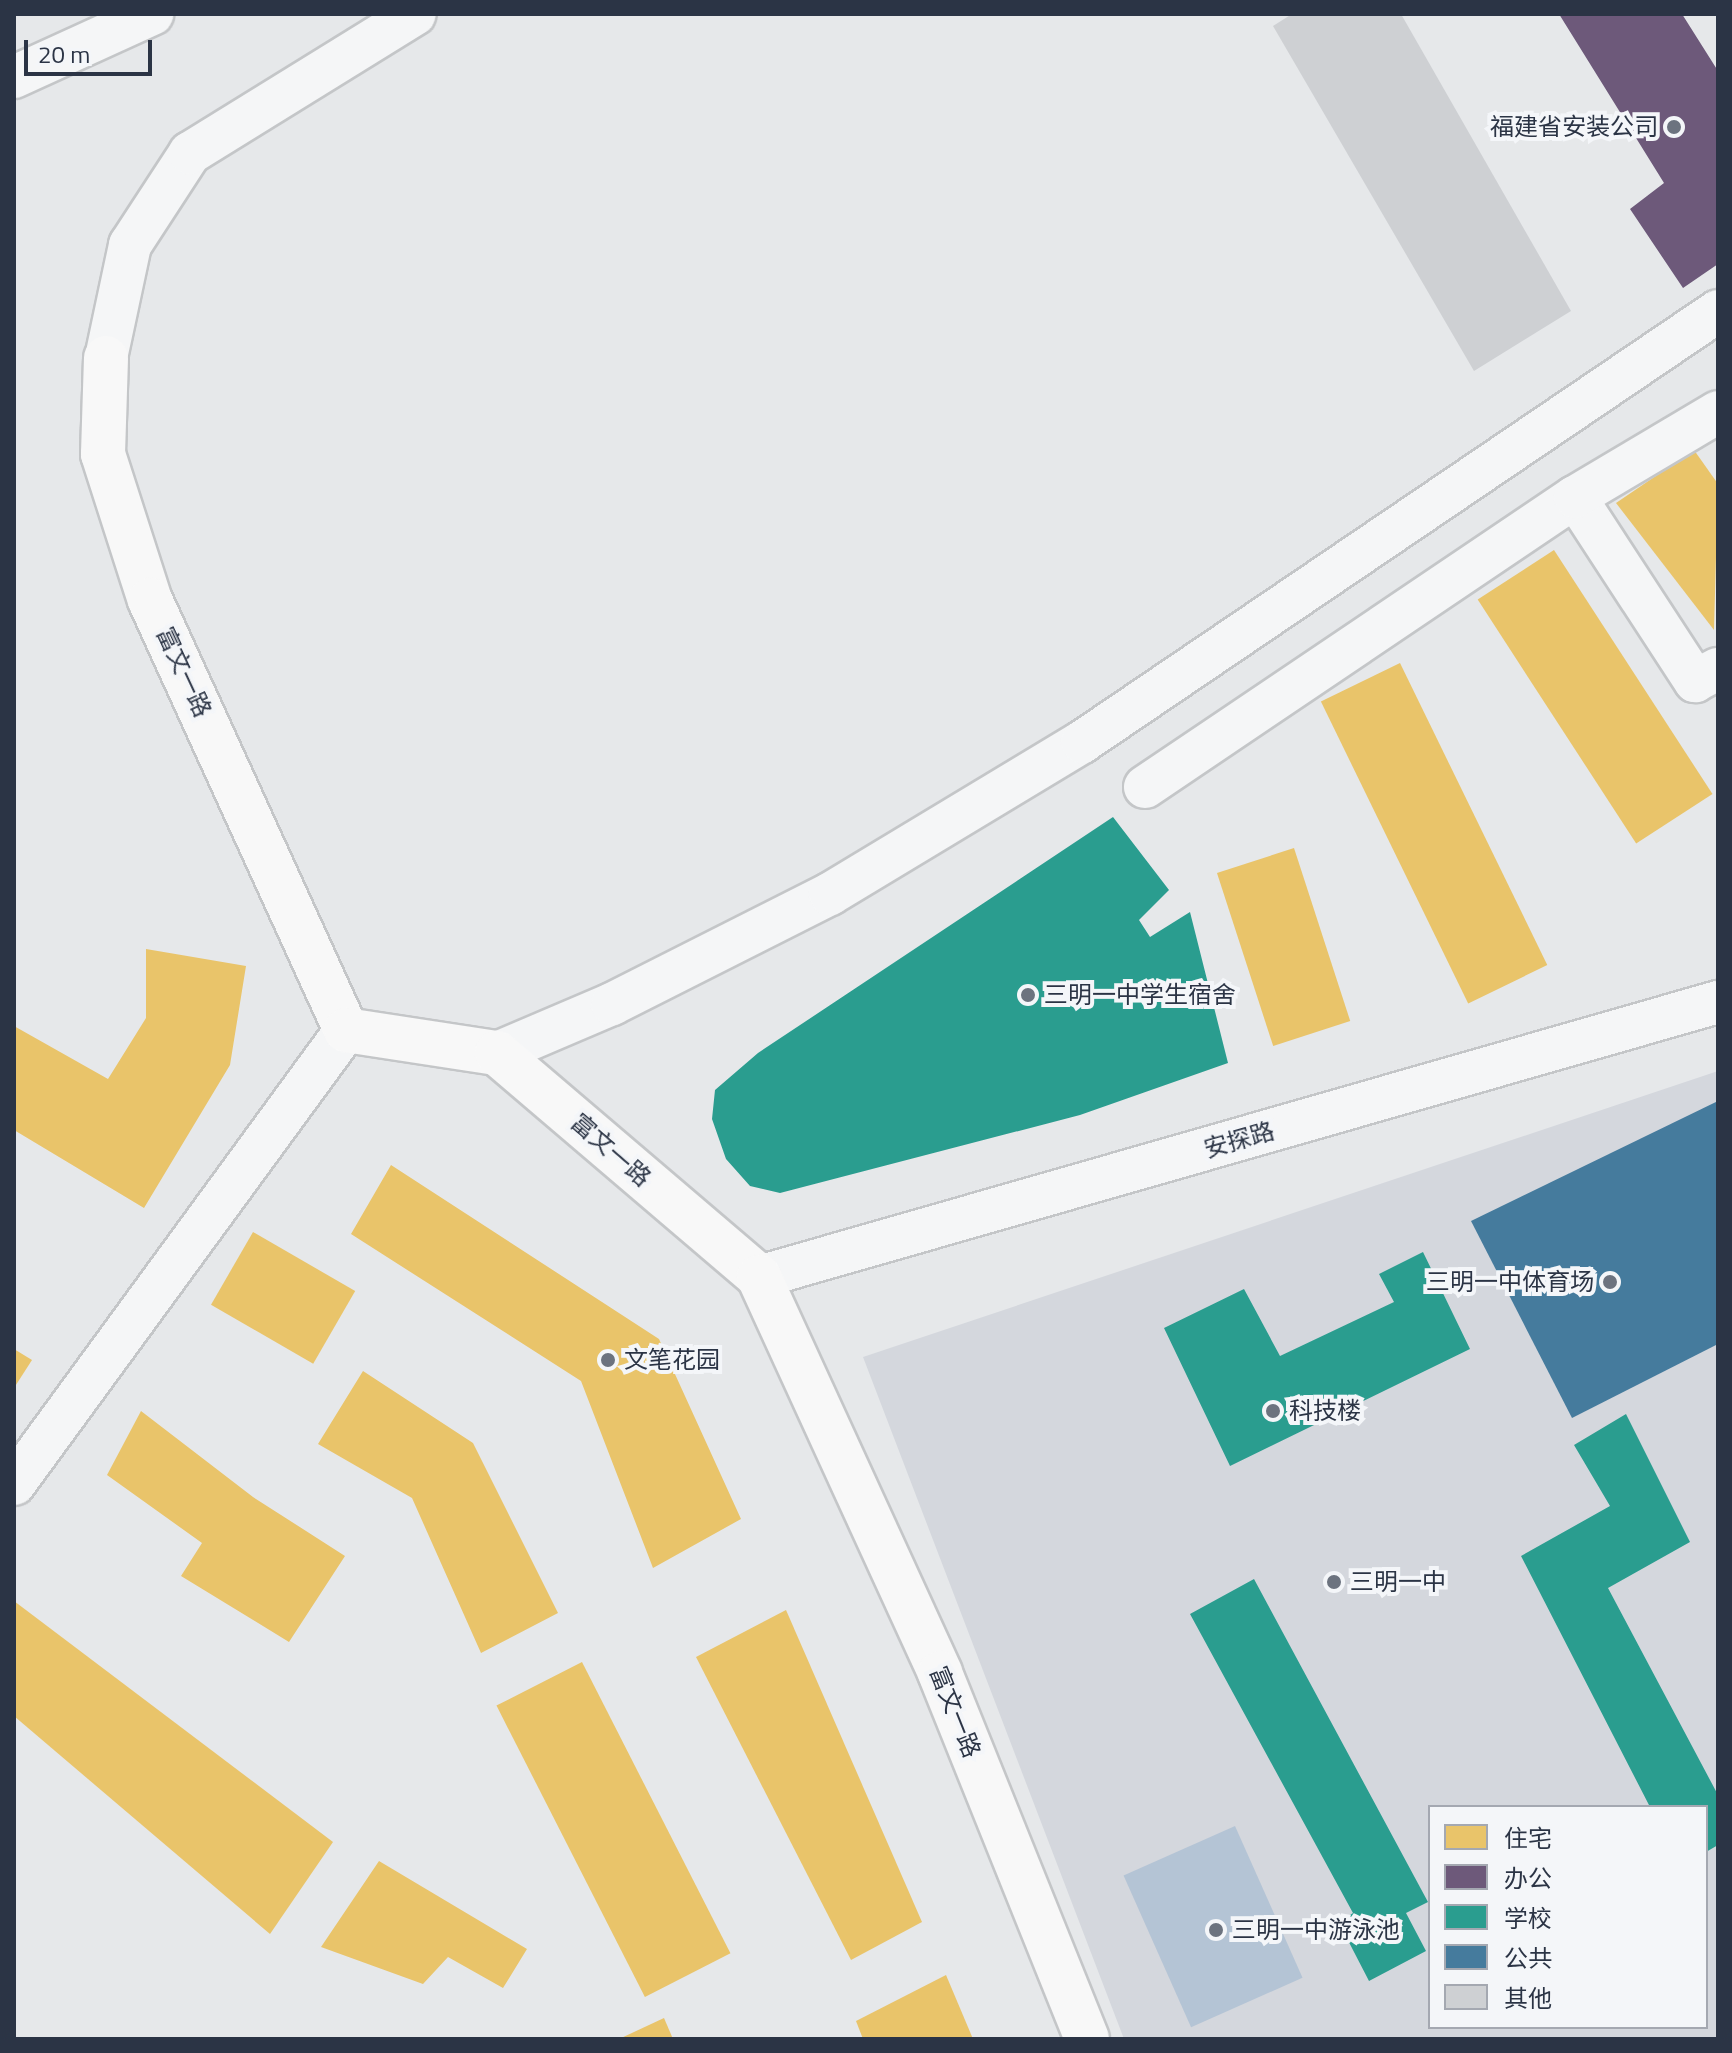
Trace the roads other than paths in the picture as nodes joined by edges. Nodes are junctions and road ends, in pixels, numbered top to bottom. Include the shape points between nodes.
1 (152, 14) edge
2 (415, 14) edge
3 (14, 77) edge
4 (1718, 311) edge
5 (106, 358) joint
6 (1718, 412) edge
7 (1575, 497) junction
8 (1718, 669) edge
9 (1145, 787) dead end
10 (1718, 1002) edge
11 (346, 1030) junction
12 (497, 1053) junction
13 (759, 1277) junction
14 (14, 1484) edge
15 (1087, 2039) edge

1 - 3 street
2 - 5 street via 190,153 130,245
4 - 12 street via 1082,742 830,894 612,1004
5 - 11 street, 富文一路 via 103,454 150,600
6 - 7 street
7 - 8 street via 1695,681
7 - 9 street
10 - 13 street, 安探路
11 - 12 street
11 - 14 street
12 - 13 street, 富文一路
13 - 15 street, 富文一路 via 940,1673

